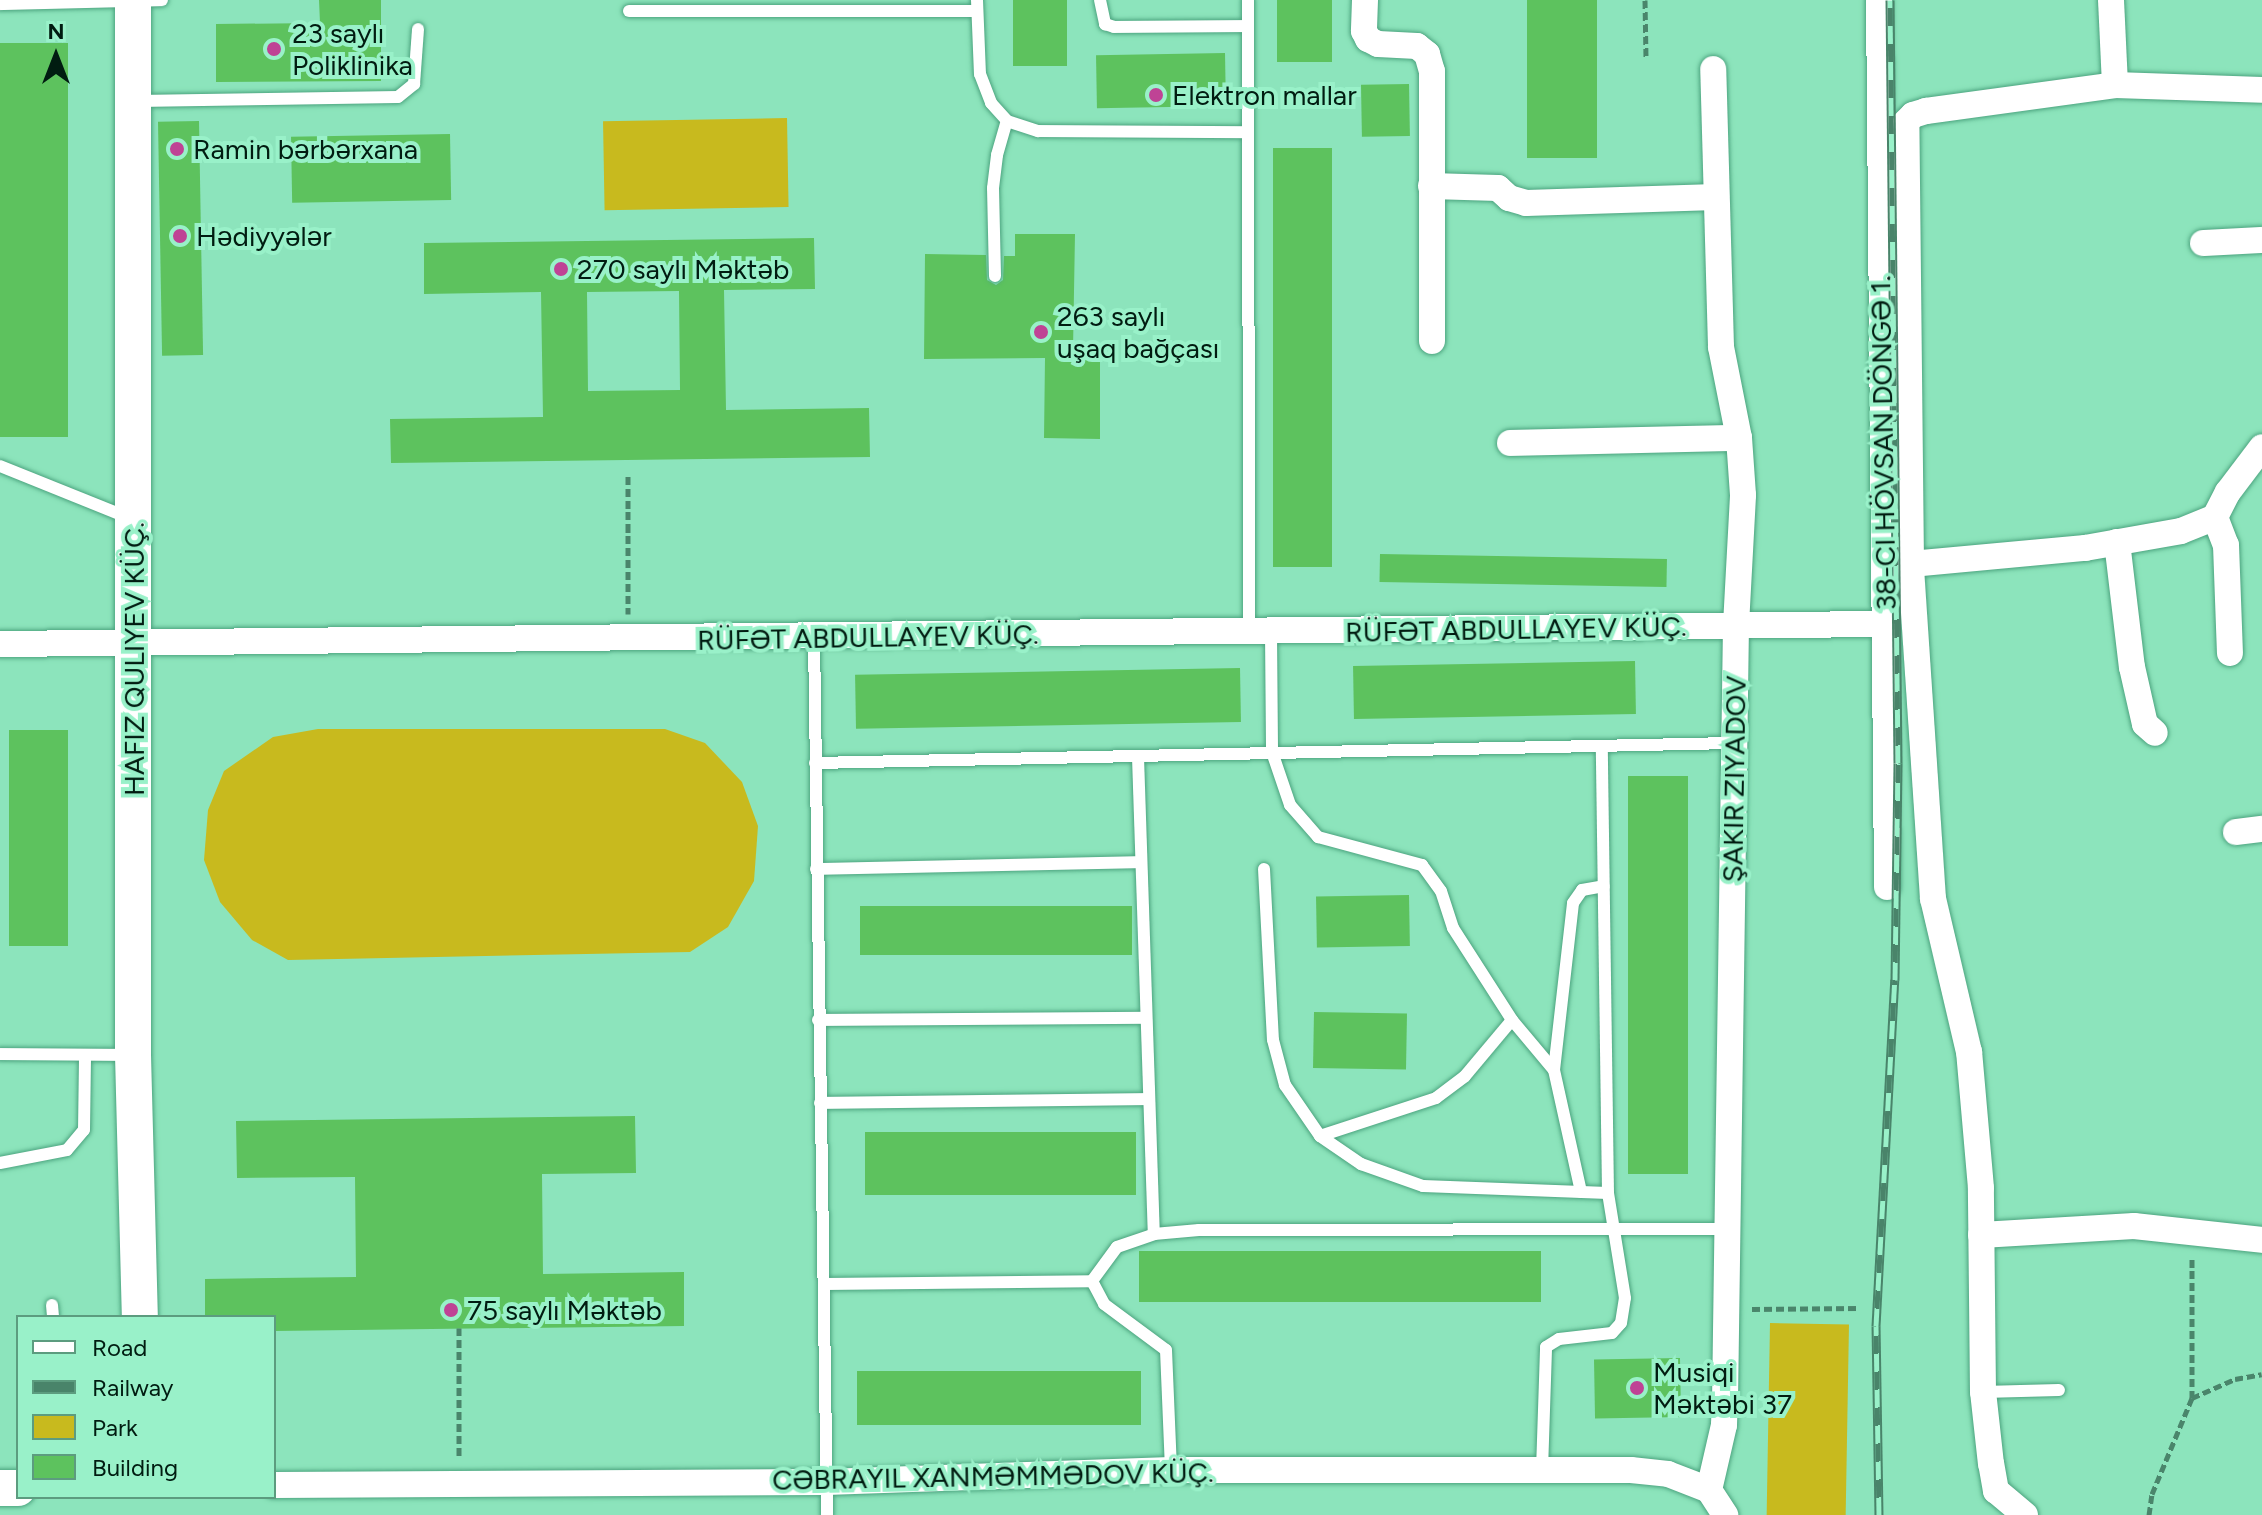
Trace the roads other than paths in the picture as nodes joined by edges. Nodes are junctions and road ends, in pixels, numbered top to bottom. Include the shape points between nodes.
1 (143, 0) edge
2 (1100, 0) edge
3 (1248, 0) edge
4 (1365, 0) edge
5 (1879, 0) edge
6 (2111, 0) edge
7 (0, 4) edge
8 (977, 5) edge
9 (629, 11) dead end
10 (1248, 26) junction
11 (418, 29) dead end
12 (1713, 69) dead end
13 (2115, 85) junction
14 (2262, 90) edge
15 (134, 101) junction
16 (1007, 121) junction
17 (1248, 132) junction
18 (1431, 186) junction
19 (1716, 197) junction
20 (2262, 240) edge
21 (2203, 243) dead end
22 (995, 276) dead end
23 (1432, 341) dead end
24 (1739, 438) junction
25 (1510, 443) dead end
26 (2262, 447) edge
27 (0, 466) edge
28 (2215, 517) junction
29 (134, 520) junction
30 (2117, 542) junction
31 (1911, 564) junction
32 (1885, 624) junction
33 (1736, 625) junction
34 (1260, 633) junction
35 (814, 637) junction
36 (0, 644) edge
37 (134, 644) junction
38 (2230, 653) dead end
39 (2155, 733) dead end
40 (1735, 743) junction
41 (1602, 746) junction
42 (1272, 752) junction
43 (1138, 757) junction
44 (815, 763) junction
45 (1140, 862) junction
46 (816, 869) junction
47 (1264, 869) dead end
48 (1604, 886) junction
49 (1887, 887) dead end
50 (1144, 1018) junction
51 (818, 1020) junction
52 (1512, 1020) junction
53 (0, 1054) edge
54 (85, 1055) junction
55 (133, 1055) junction
56 (1554, 1070) junction
57 (1147, 1099) junction
58 (820, 1103) junction
59 (1320, 1136) junction
60 (0, 1163) edge
61 (1581, 1192) junction
62 (1608, 1193) junction
63 (1728, 1229) junction
64 (1615, 1231) junction
65 (1154, 1234) junction
66 (1981, 1235) junction
67 (2262, 1240) edge
68 (1092, 1281) junction
69 (824, 1284) junction
70 (140, 1315) edge
71 (2059, 1390) dead end
72 (1983, 1392) junction
73 (1171, 1470) junction
74 (1542, 1470) junction
75 (826, 1482) junction
76 (276, 1485) edge
77 (1709, 1490) junction
78 (827, 1515) edge
79 (1725, 1515) edge
80 (2025, 1515) edge

1 - 7 lane
1 - 15 street, HAFIZ QULIYEV KÜÇ.
2 - 10 lane via 1105,24 1114,27
3 - 10 lane
4 - 18 street via 1368,39 1417,46 1427,54 1432,71
5 - 32 street, 38-CI HÖVSAN DÖNGƏ 1.
6 - 13 street
8 - 9 lane
8 - 16 lane via 980,74 991,103
10 - 17 lane
11 - 15 lane via 414,84 398,97
12 - 19 street, ŞAKIR ZIYADOV
13 - 14 street
13 - 31 street via 1926,111 1906,122
15 - 29 street, HAFIZ QULIYEV KÜÇ.
16 - 17 lane via 1038,131
16 - 22 lane via 993,188
17 - 34 lane
18 - 19 street via 1498,188 1526,203
18 - 23 street
19 - 24 street, ŞAKIR ZIYADOV via 1721,347
20 - 21 street
24 - 25 street
24 - 33 street, ŞAKIR ZIYADOV via 1743,495
26 - 28 street
27 - 29 lane
28 - 30 street via 2181,531
28 - 38 street via 2226,545
29 - 37 street, HAFIZ QULIYEV KÜÇ.
30 - 31 street
30 - 39 street via 2132,667 2145,724
31 - 66 street via 1933,899 1969,1052
32 - 33 street, RÜFƏT ABDULLAYEV KÜÇ.
32 - 49 street, 38-CI HÖVSAN DÖNGƏ 1.
33 - 34 street, RÜFƏT ABDULLAYEV KÜÇ.
33 - 40 street, ŞAKIR ZIYADOV
34 - 35 street, RÜFƏT ABDULLAYEV KÜÇ.
34 - 42 lane
35 - 37 street, RÜFƏT ABDULLAYEV KÜÇ.
35 - 44 lane
36 - 37 street, RÜFƏT ABDULLAYEV KÜÇ.
37 - 55 street, HAFIZ QULIYEV KÜÇ.
40 - 41 lane
40 - 63 street, ŞAKIR ZIYADOV
41 - 42 lane
41 - 48 lane
42 - 43 lane
42 - 52 lane via 1290,805 1318,837 1422,865 1441,891 1453,928
43 - 44 lane
43 - 45 lane
44 - 46 lane
45 - 46 lane
45 - 50 lane
46 - 51 lane
47 - 59 lane via 1273,1040 1285,1085
48 - 56 lane via 1582,890 1573,903
48 - 62 lane
50 - 51 lane
50 - 57 lane
51 - 58 lane
52 - 56 lane
52 - 59 lane via 1465,1076 1436,1098
53 - 54 lane
54 - 55 lane
54 - 60 lane via 84,1130 67,1150
55 - 70 street, HAFIZ QULIYEV KÜÇ.
56 - 61 lane
57 - 58 lane
57 - 65 lane
58 - 69 lane
59 - 61 lane via 1361,1164 1423,1186
61 - 62 lane
62 - 64 lane
63 - 64 lane
63 - 77 street, ŞAKIR ZIYADOV via 1724,1425
64 - 65 lane
64 - 74 lane via 1625,1298 1621,1323 1612,1333 1559,1339 1546,1347
65 - 68 lane via 1117,1247
66 - 67 street via 2134,1226
66 - 72 street
68 - 69 lane
68 - 73 lane via 1104,1304 1166,1350
69 - 75 lane
71 - 72 lane
72 - 80 street via 1996,1491
73 - 74 street
73 - 75 street
74 - 77 street via 1668,1474
75 - 76 street
75 - 78 lane
77 - 79 street

